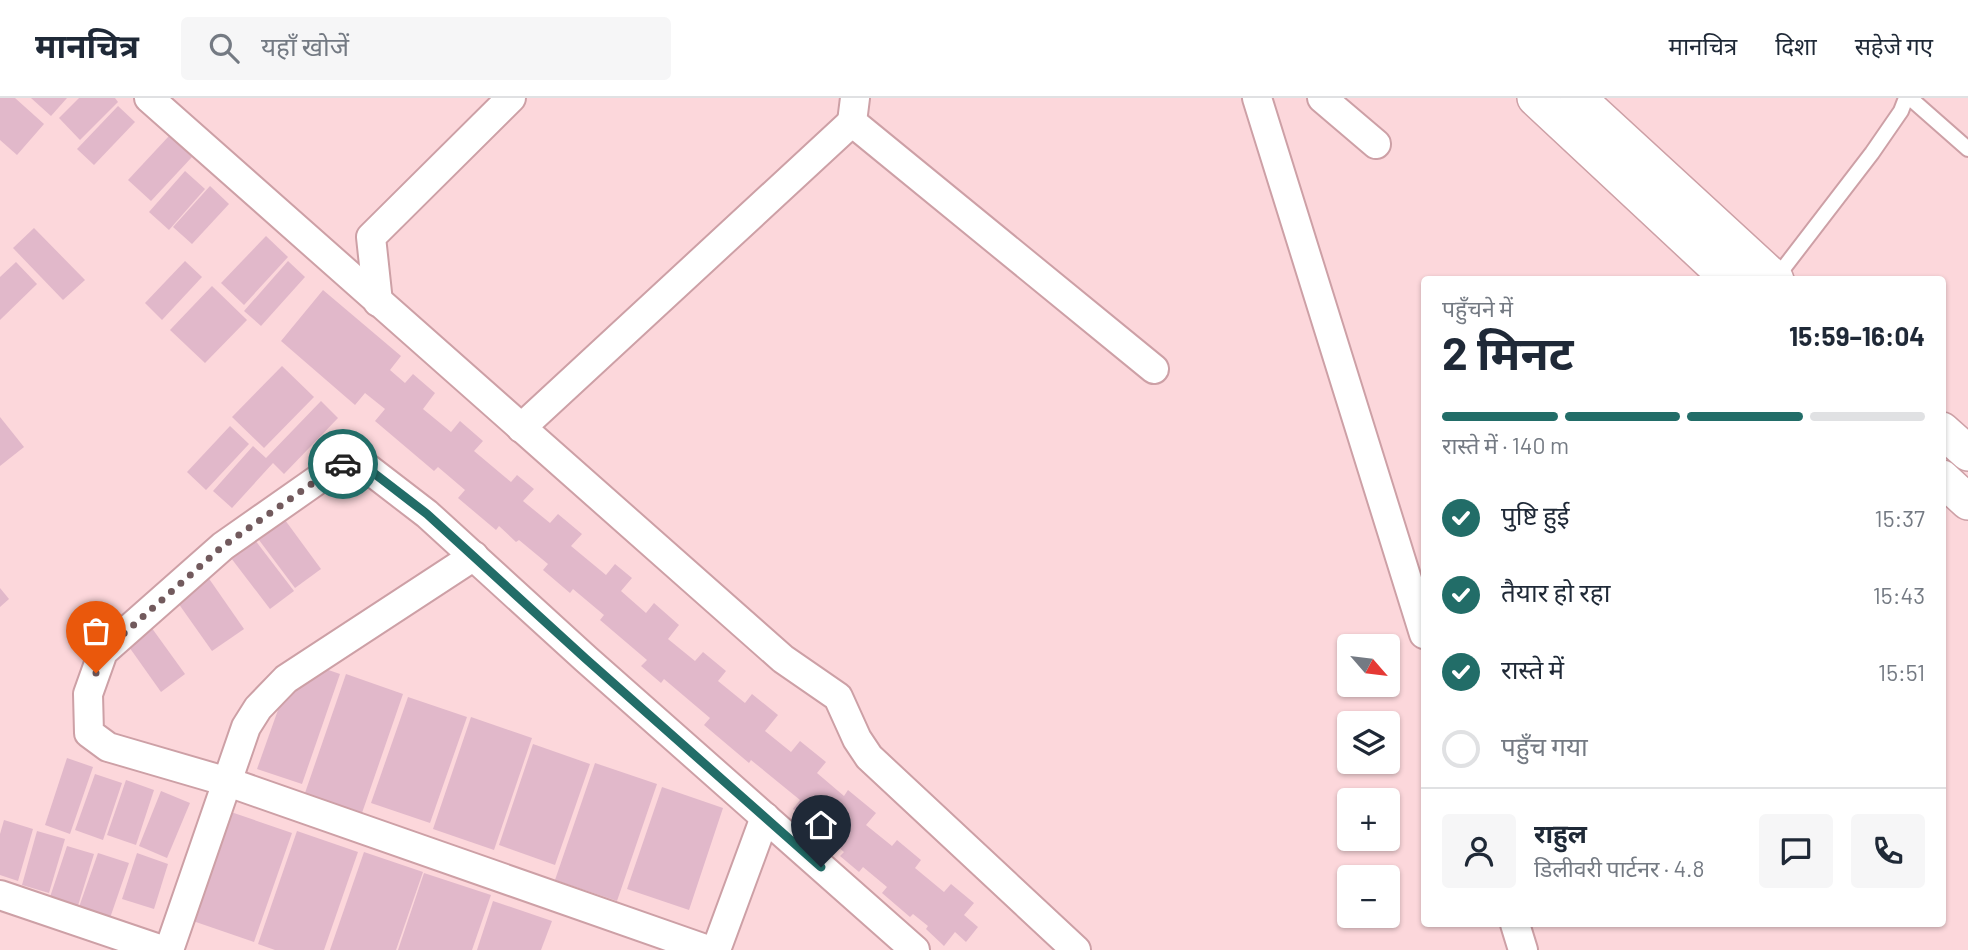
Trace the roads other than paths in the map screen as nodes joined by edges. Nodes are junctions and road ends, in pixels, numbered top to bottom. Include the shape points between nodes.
1 (149, 98) edge
2 (511, 98) edge
3 (1257, 98) edge
4 (1322, 98) edge
5 (1535, 98) edge
6 (1578, 98) edge
7 (1908, 98) edge
8 (854, 110) edge
9 (1376, 144) dead end
10 (1968, 149) edge
11 (1726, 276) edge
12 (1773, 276) edge
13 (1778, 276) edge
14 (378, 302) junction
15 (1154, 369) dead end
16 (521, 428) junction
17 (1946, 434) edge
18 (1968, 453) edge
19 (1946, 482) edge
20 (1968, 502) edge
21 (474, 556) junction
22 (1421, 624) edge
23 (229, 782) junction
24 (765, 817) junction
25 (0, 895) edge
26 (1516, 927) edge
27 (162, 950) edge
28 (169, 950) edge
29 (708, 950) edge
30 (716, 950) edge
31 (915, 950) edge
32 (1076, 950) edge
33 (1523, 950) edge

1 - 14 street
2 - 14 street via 371,237
3 - 22 street
4 - 9 street
5 - 11 street
6 - 12 street
7 - 10 lane
7 - 13 lane
8 - 15 street
8 - 16 street
14 - 16 street
16 - 32 street via 783,659 838,698 869,757
17 - 18 street
19 - 20 street
21 - 23 street via 286,679 257,708 246,727
21 - 23 street via 362,464 340,464 223,546 103,652 89,694 89,733 108,747
21 - 24 street
23 - 28 street
23 - 29 street
24 - 30 street
24 - 31 street
25 - 27 street
26 - 33 street

